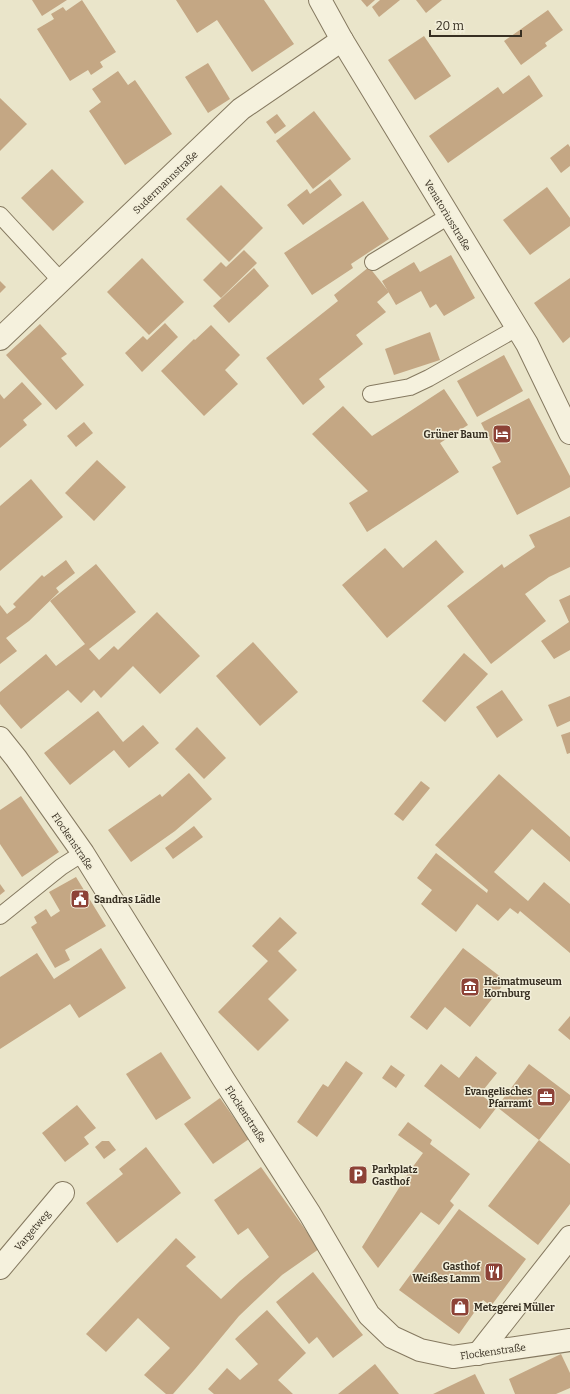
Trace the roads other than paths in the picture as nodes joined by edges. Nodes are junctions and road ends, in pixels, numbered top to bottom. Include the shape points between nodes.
1 (320, 0) edge
2 (342, 40) junction
3 (0, 215) edge
4 (449, 216) junction
5 (373, 262) dead end
6 (61, 281) junction
7 (517, 328) junction
8 (0, 339) edge
9 (371, 394) dead end
10 (570, 433) edge
11 (0, 738) edge
12 (83, 853) junction
13 (0, 916) edge
14 (63, 1193) dead end
15 (570, 1237) edge
16 (0, 1268) edge
17 (570, 1340) edge
18 (478, 1354) junction

1 - 2 street, Venatoriusstraße
2 - 4 street, Venatoriusstraße
2 - 6 street, Sudermannstraße via 241,109
3 - 6 lane
4 - 5 lane
4 - 7 street, Venatoriusstraße
6 - 8 street, Sudermannstraße
7 - 9 lane via 410,387
7 - 10 street, Venatoriusstraße
11 - 12 street, Flockenstraße
12 - 13 lane via 61,867
12 - 18 street, Flockenstraße via 310,1214 369,1315 392,1337 420,1350 453,1357
14 - 16 street, Vargetweg
15 - 18 street
17 - 18 street, Flockenstraße

